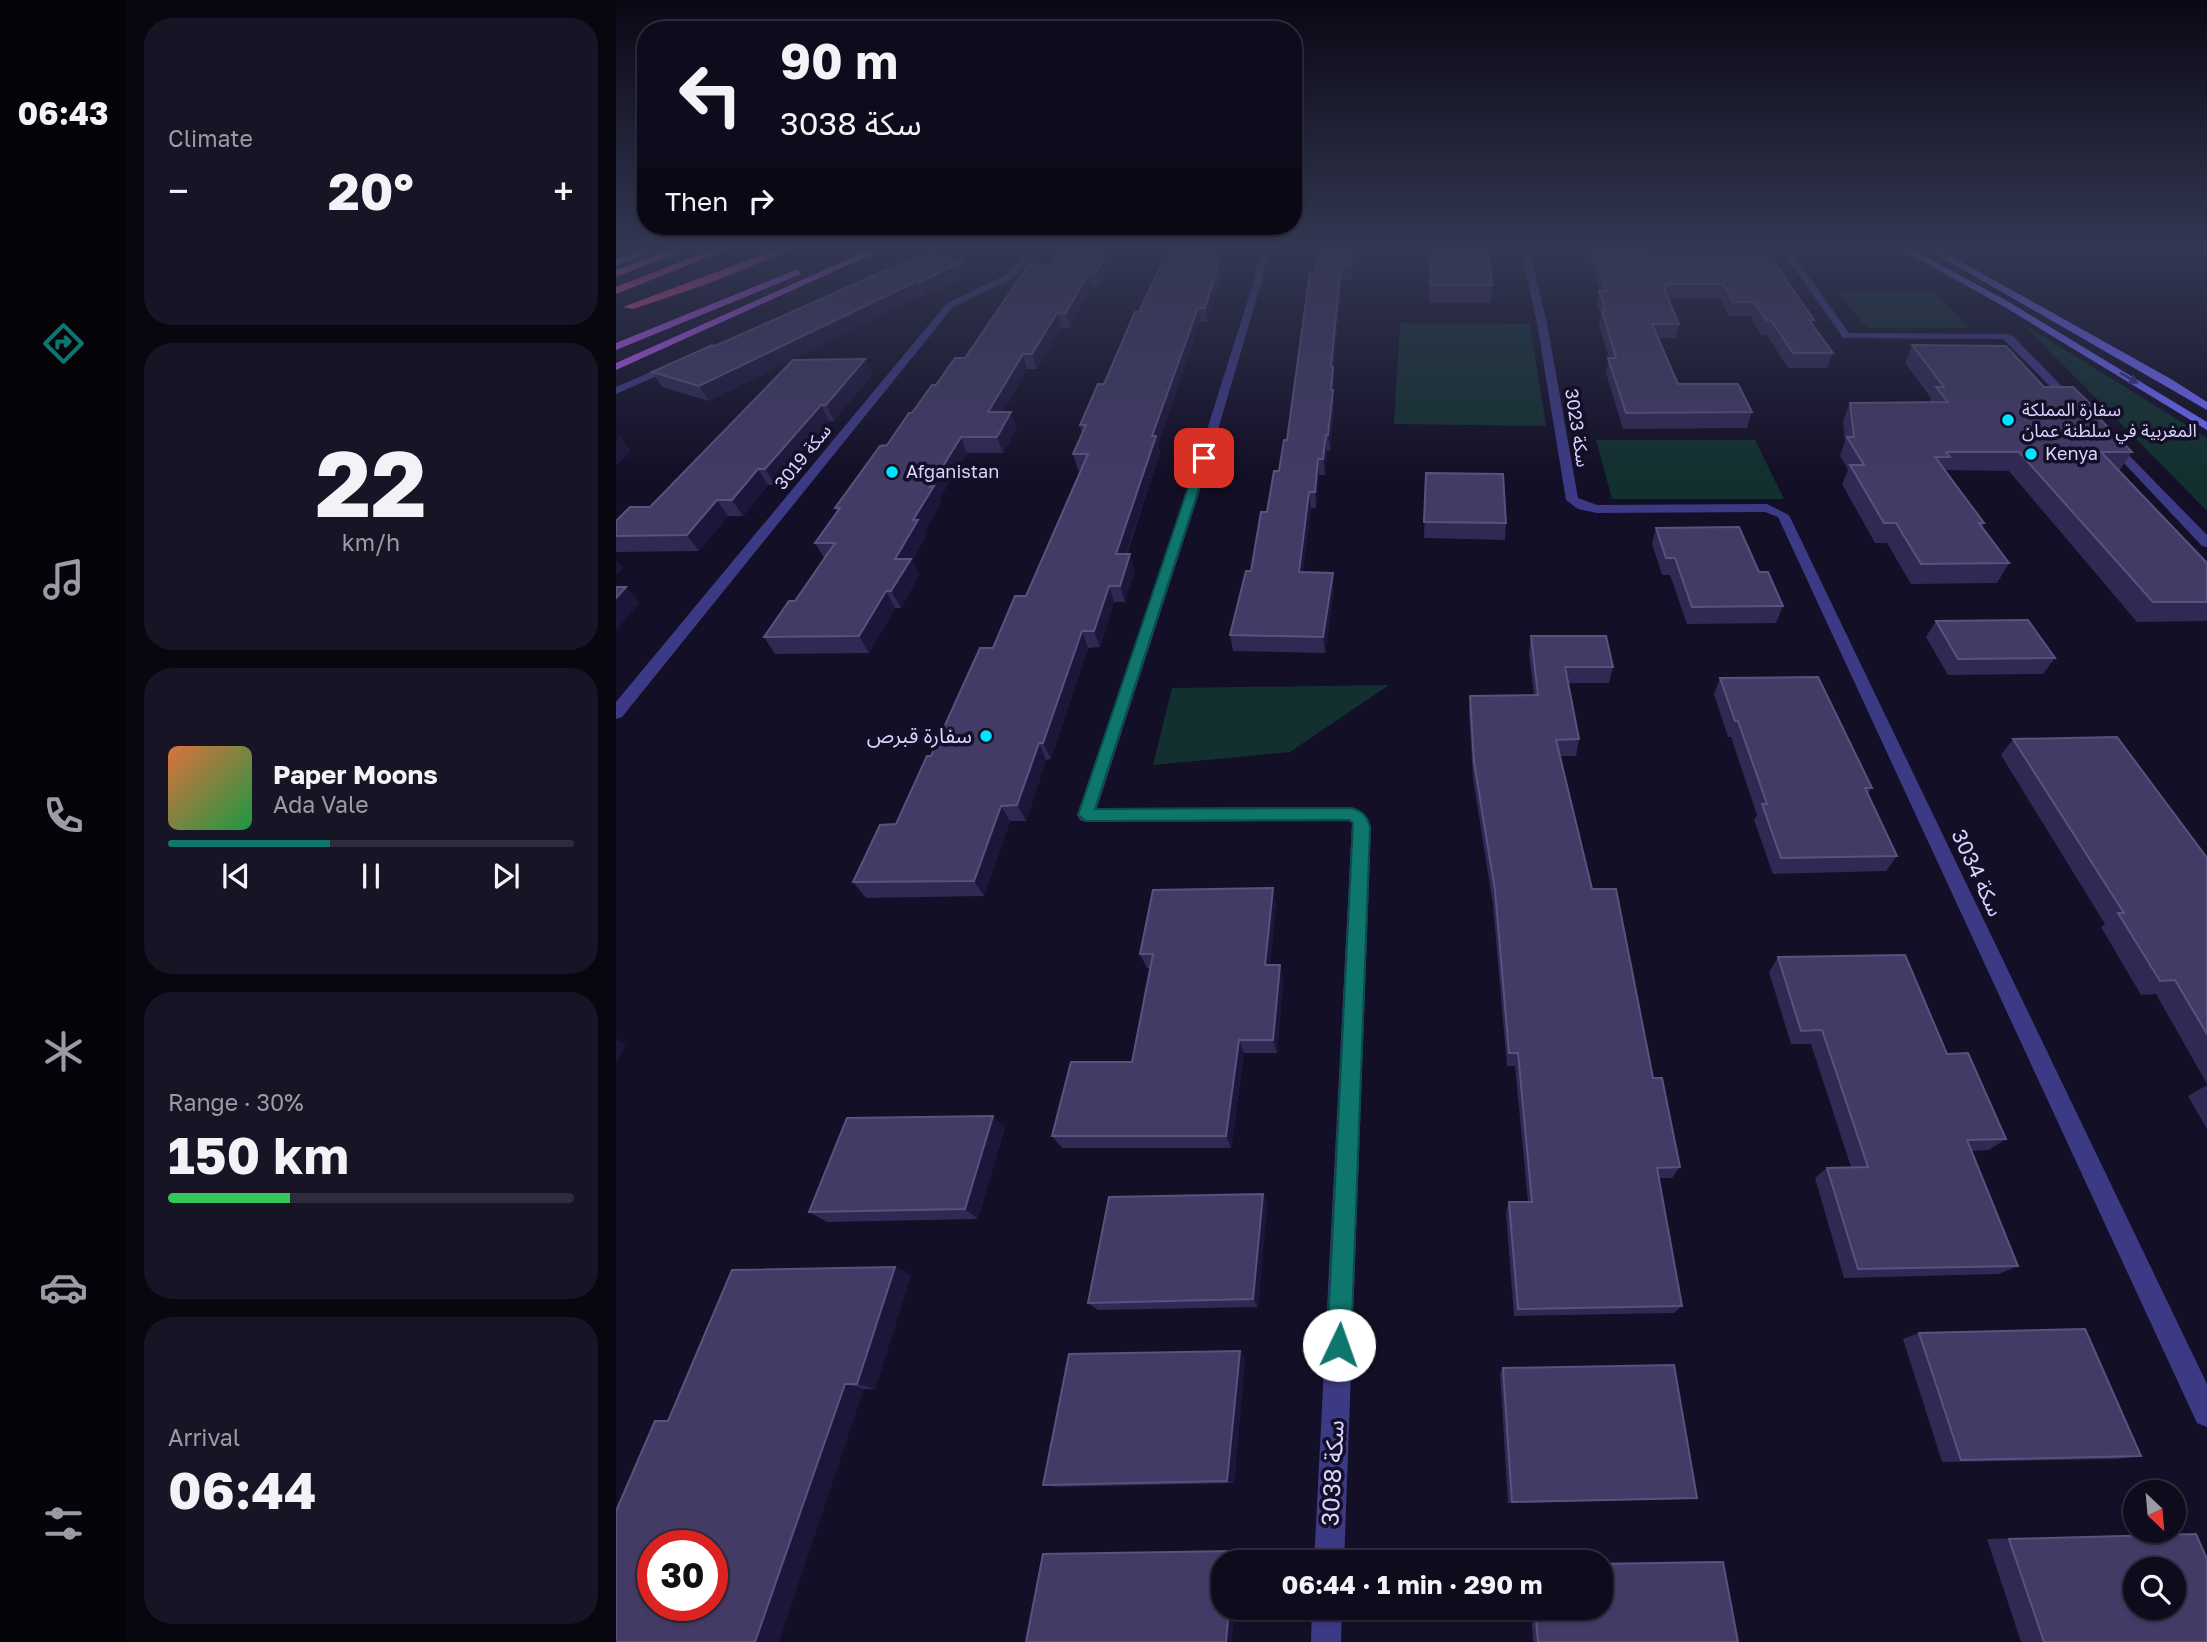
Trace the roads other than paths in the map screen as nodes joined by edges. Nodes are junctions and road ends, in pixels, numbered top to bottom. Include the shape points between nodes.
1 (673, 323) edge
2 (715, 323) edge
3 (936, 323) edge
4 (1245, 323) edge
5 (1542, 323) edge
6 (1837, 323) edge
7 (2036, 323) edge
8 (2062, 323) edge
9 (616, 346) edge
10 (678, 363) edge
11 (616, 367) edge
12 (616, 391) edge
13 (2207, 407) edge
14 (2084, 415) edge
15 (2207, 427) edge
16 (2103, 434) edge
17 (1604, 509) joint
18 (2207, 543) edge
19 (616, 713) edge
20 (2207, 1413) edge
21 (1330, 1550) edge
22 (1327, 1620) edge
23 (1326, 1642) edge

1 - 9 main road
2 - 11 main road
3 - 19 street, سكة 3019
4 - 21 street, سكة 3038 via 1086,815 1351,814 1360,819
5 - 17 street, سكة 3023 via 1569,496 1582,506
6 - 14 street via 1846,336 2011,338
7 -> 15 main road
8 - 13 main road
10 - 12 street
16 - 18 street
17 - 20 street, سكة 3034 via 1767,508 1783,515
22 - 23 street

